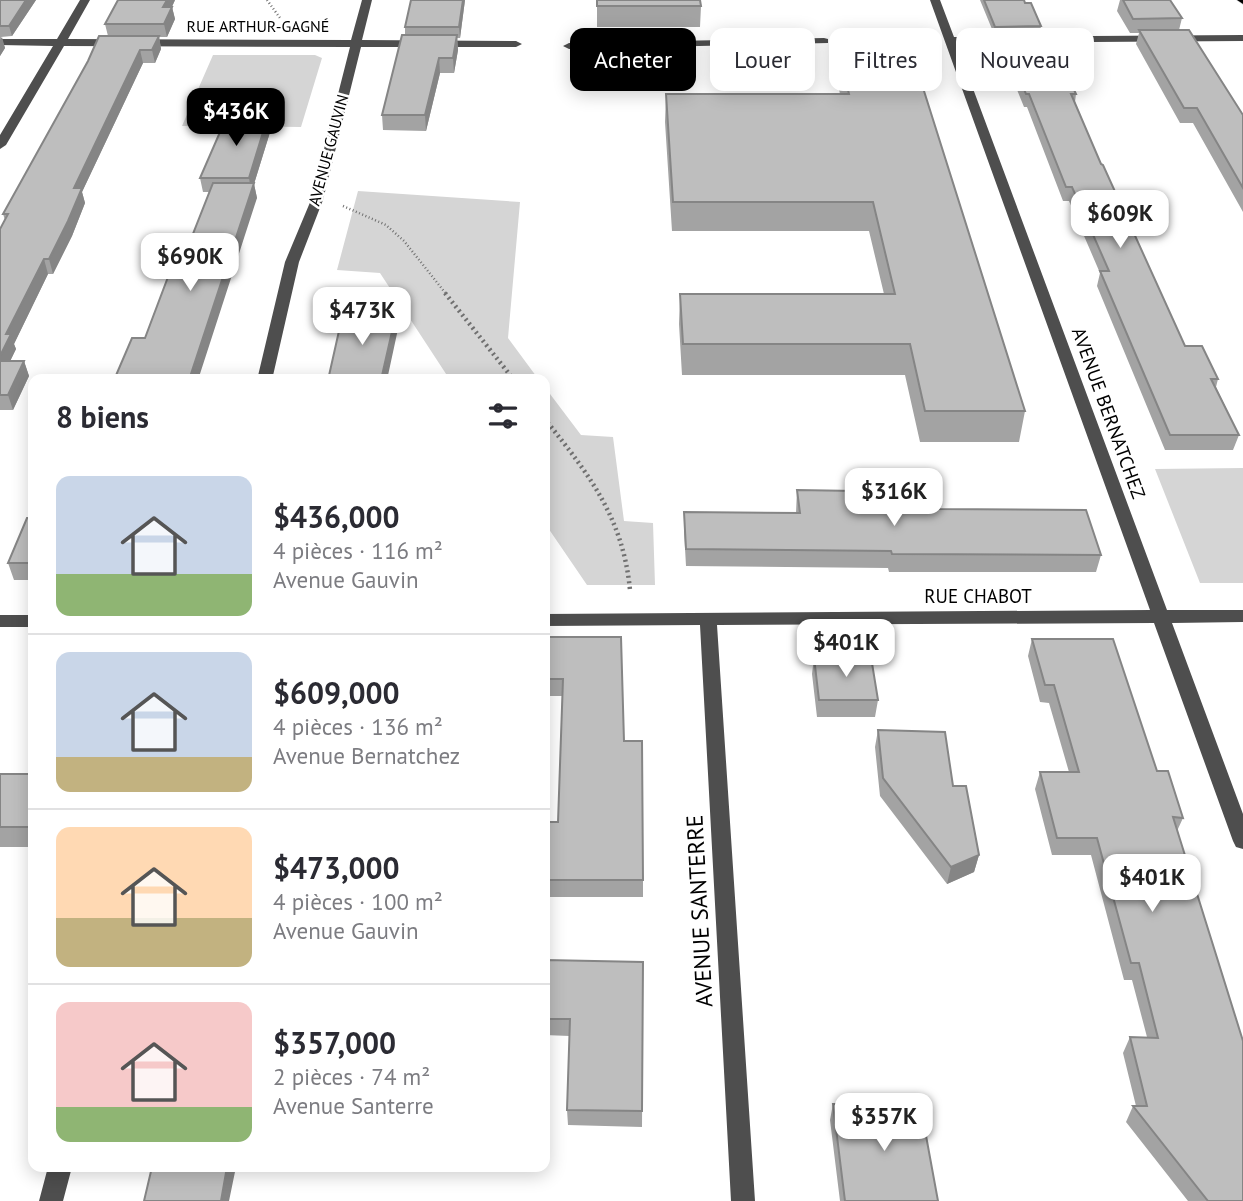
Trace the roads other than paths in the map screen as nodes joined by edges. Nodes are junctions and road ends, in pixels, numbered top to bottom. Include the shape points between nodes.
1 (85, 0) edge
2 (366, 0) edge
3 (935, 0) edge
4 (1243, 38) edge
5 (949, 40) junction
6 (824, 41) dead end
7 (0, 42) edge
8 (61, 42) junction
9 (356, 42) junction
10 (516, 44) dead end
11 (569, 46) dead end
12 (0, 145) edge
13 (265, 374) edge
14 (1243, 616) edge
15 (708, 617) junction
16 (1161, 617) junction
17 (550, 620) edge
18 (0, 621) edge
19 (28, 621) edge
20 (1243, 841) edge
21 (59, 1172) edge
22 (51, 1201) edge
23 (743, 1201) edge

1 - 8 street
2 - 9 street, AVENUE GAUVIN
3 - 5 street, AVENUE BERNATCHEZ
4 - 5 street
5 - 16 street, AVENUE BERNATCHEZ
6 - 11 street
7 - 8 street, RUE ARTHUR-GAGNÉ
8 - 9 street, RUE ARTHUR-GAGNÉ
8 - 12 street
9 - 10 street, RUE ARTHUR-GAGNÉ
9 - 13 street, AVENUE GAUVIN via 317,200 292,262
14 - 16 street, RUE CHABOT
15 - 16 street, RUE CHABOT
15 - 17 street, RUE CHABOT
15 - 23 street, AVENUE SANTERRE
16 - 20 street, AVENUE BERNATCHEZ
18 - 19 street
21 - 22 street

